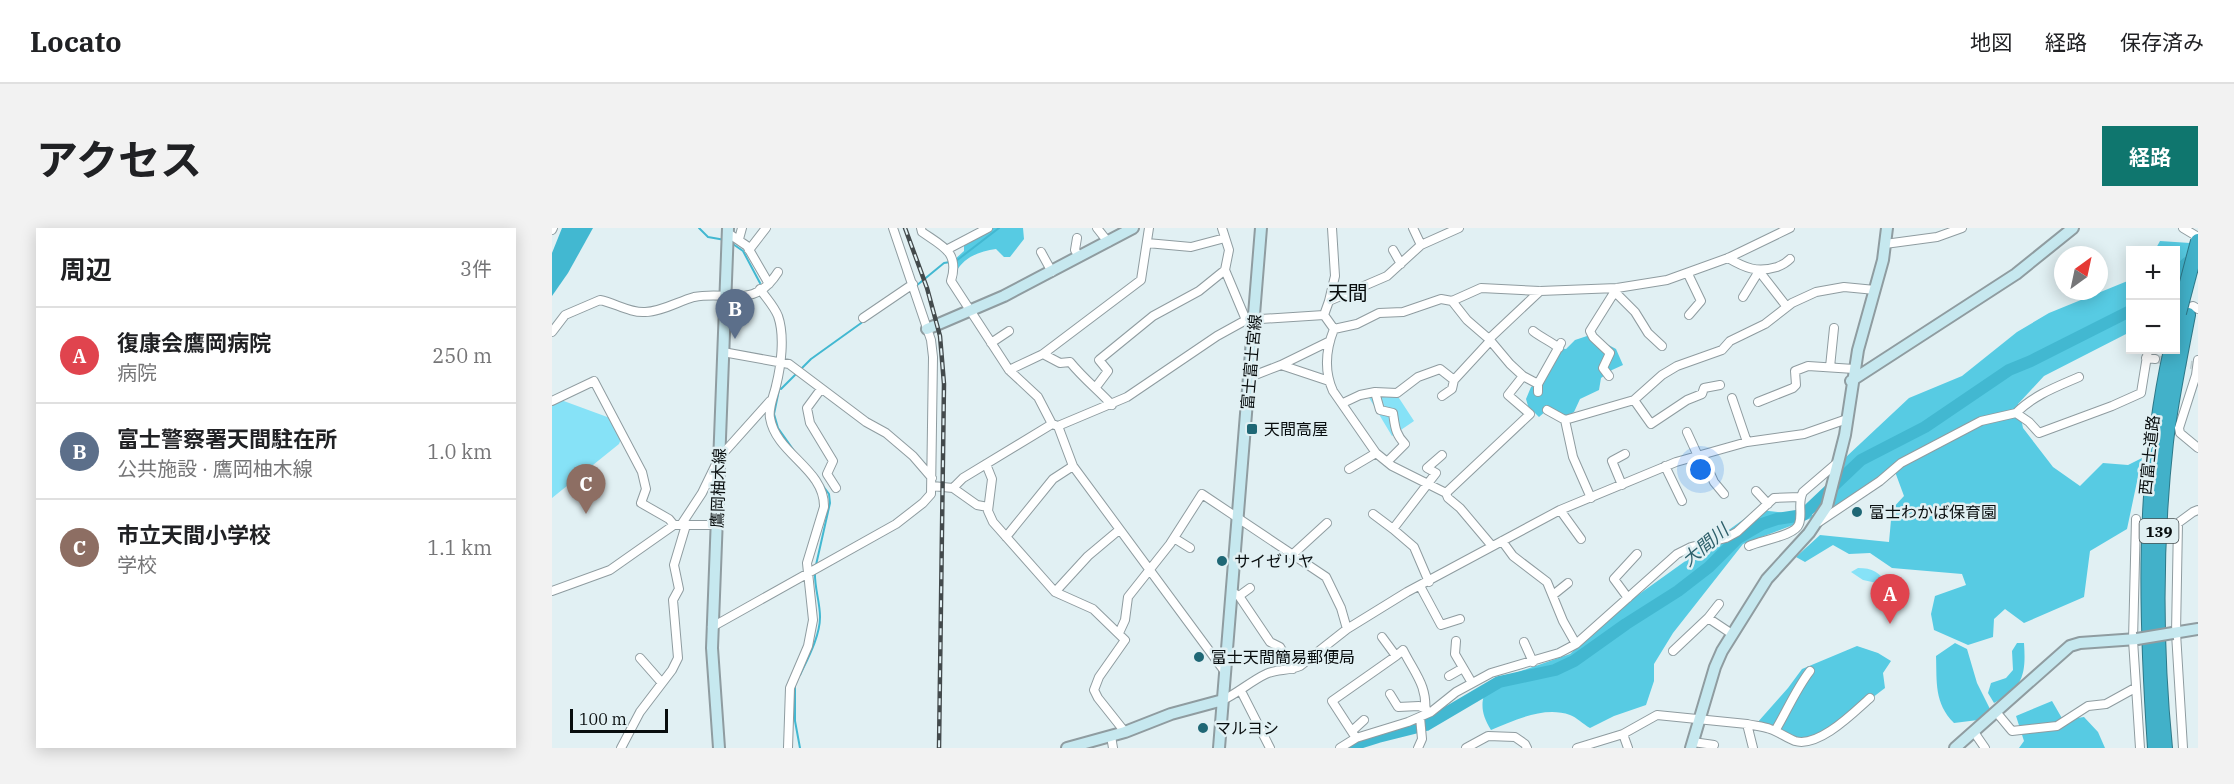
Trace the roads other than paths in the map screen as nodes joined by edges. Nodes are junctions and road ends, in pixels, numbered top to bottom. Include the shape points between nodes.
1 (742, 228) edge
2 (766, 228) edge
3 (892, 228) edge
4 (921, 228) edge
5 (988, 228) edge
6 (1097, 228) edge
7 (1149, 228) edge
8 (1222, 228) edge
9 (1262, 228) edge
10 (1332, 228) edge
11 (1413, 228) edge
12 (1459, 228) edge
13 (1790, 228) edge
14 (1887, 228) edge
15 (1962, 228) edge
16 (2073, 228) edge
17 (2183, 228) edge
18 (1129, 229) edge
19 (978, 231) edge
20 (728, 234) edge
21 (1077, 238) dead end
22 (1225, 238) junction
23 (739, 239) junction
24 (2198, 239) edge
25 (1108, 242) junction
26 (1146, 243) junction
27 (1885, 244) junction
28 (1421, 245) junction
29 (749, 250) junction
30 (1393, 250) dead end
31 (949, 252) junction
32 (1041, 252) dead end
33 (1079, 257) junction
34 (1728, 258) junction
35 (1790, 259) dead end
36 (1401, 264) junction
37 (1225, 270) junction
38 (1759, 271) junction
39 (778, 272) dead end
40 (1052, 272) junction
41 (1688, 274) junction
42 (2198, 277) edge
43 (769, 284) junction
44 (913, 284) junction
45 (760, 289) junction
46 (1616, 290) junction
47 (1875, 290) junction
48 (1540, 291) junction
49 (725, 296) junction
50 (1743, 297) dead end
51 (1329, 301) junction
52 (1452, 301) junction
53 (1787, 307) junction
54 (970, 310) junction
55 (2185, 312) edge
56 (1324, 315) junction
57 (1689, 315) dead end
58 (863, 318) dead end
59 (1250, 320) junction
60 (1834, 328) dead end
61 (927, 329) junction
62 (1334, 329) junction
63 (1010, 331) dead end
64 (1533, 331) dead end
65 (552, 332) edge
66 (1490, 340) junction
67 (1330, 341) junction
68 (991, 343) junction
69 (1662, 346) dead end
70 (723, 352) junction
71 (1043, 354) junction
72 (2147, 354) edge
73 (2170, 354) edge
74 (2155, 359) tunnel mouth
75 (779, 362) junction
76 (2195, 364) edge
77 (1281, 365) junction
78 (1830, 367) junction
79 (1854, 369) junction
80 (1009, 370) junction
81 (1523, 376) junction
82 (1609, 376) dead end
83 (1250, 377) junction
84 (2079, 377) dead end
85 (1454, 380) junction
86 (1329, 381) junction
87 (1851, 381) junction
88 (1720, 385) dead end
89 (1095, 387) junction
90 (821, 389) junction
91 (1375, 392) junction
92 (773, 396) junction
93 (1442, 396) dead end
94 (1732, 398) dead end
95 (1634, 400) junction
96 (552, 401) edge
97 (1758, 402) dead end
98 (1343, 403) junction
99 (1112, 405) junction
100 (1547, 410) dead end
101 (2016, 413) junction
102 (1848, 419) junction
103 (1565, 420) junction
104 (1055, 425) junction
105 (1687, 432) dead end
106 (1747, 442) junction
107 (2198, 448) edge
108 (1376, 453) junction
109 (1625, 454) dead end
110 (1442, 455) dead end
111 (1700, 455) junction
112 (719, 458) junction
113 (1387, 462) junction
114 (987, 464) junction
115 (1073, 466) junction
116 (1665, 466) junction
117 (1838, 466) junction
118 (1349, 469) dead end
119 (932, 482) junction
120 (1427, 482) junction
121 (1622, 485) junction
122 (836, 488) dead end
123 (953, 488) junction
124 (1756, 491) dead end
125 (1446, 493) junction
126 (1724, 494) dead end
127 (1800, 496) junction
128 (1591, 498) junction
129 (1682, 501) dead end
130 (1768, 504) junction
131 (988, 507) junction
132 (1560, 510) junction
133 (2198, 510) edge
134 (1372, 514) dead end
135 (1238, 517) junction
136 (2136, 519) dead end
137 (1327, 522) dead end
138 (1818, 523) junction
139 (680, 525) junction
140 (716, 525) junction
141 (1119, 530) junction
142 (1393, 530) junction
143 (1006, 537) junction
144 (1174, 538) junction
145 (1581, 539) dead end
146 (1502, 541) junction
147 (1492, 546) junction
148 (1749, 546) dead end
149 (1190, 548) dead end
150 (1637, 554) dead end
151 (1292, 555) junction
152 (1149, 571) junction
153 (808, 573) junction
154 (1429, 582) junction
155 (1568, 583) dead end
156 (1420, 586) junction
157 (1250, 588) dead end
158 (552, 591) edge
159 (1055, 592) junction
160 (1235, 594) junction
161 (1552, 595) junction
162 (1628, 598) junction
163 (1719, 604) dead end
164 (1708, 618) junction
165 (1460, 619) dead end
166 (712, 627) junction
167 (1347, 629) junction
168 (2198, 629) edge
169 (1119, 633) junction
170 (2175, 633) junction
171 (1732, 634) junction
172 (1382, 637) dead end
173 (2135, 639) junction
174 (1456, 641) dead end
175 (1524, 642) dead end
176 (1576, 644) junction
177 (1673, 651) dead end
178 (1396, 656) junction
179 (640, 658) dead end
180 (1533, 662) junction
181 (1463, 668) junction
182 (1293, 669) junction
183 (1810, 670) dead end
184 (1225, 672) junction
185 (1449, 676) dead end
186 (662, 683) junction
187 (1472, 683) junction
188 (2135, 687) junction
189 (1242, 691) junction
190 (1390, 694) dead end
191 (1870, 698) dead end
192 (1223, 700) junction
193 (1997, 713) junction
194 (1422, 719) junction
195 (1700, 719) junction
196 (1365, 720) dead end
197 (1747, 724) junction
198 (1775, 731) junction
199 (1125, 732) junction
200 (1974, 732) junction
201 (1354, 734) junction
202 (1623, 734) junction
203 (1112, 743) edge
204 (1692, 745) edge
205 (1594, 746) edge
206 (1714, 746) dead end
207 (621, 748) edge
208 (719, 748) edge
209 (788, 748) edge
210 (1067, 748) edge
211 (1219, 748) edge
212 (1270, 748) edge
213 (1340, 748) edge
214 (1418, 748) edge
215 (1466, 748) edge
216 (1527, 748) edge
217 (1577, 748) edge
218 (1628, 748) edge
219 (1754, 748) edge
220 (1955, 748) edge
221 (1985, 748) edge
222 (2140, 748) edge
223 (2155, 748) edge
224 (2165, 748) edge
225 (2183, 748) edge

1 - 23 street
2 - 29 street
3 - 44 street
4 - 31 street
5 - 19 street
6 - 25 street
7 - 26 street
8 - 22 street
9 - 59 street, 富士富士宮線
10 - 51 street via 1335,276
11 - 28 street
12 - 28 street
13 - 34 street
14 - 27 street
15 - 27 street via 1937,237
16 - 87 street via 2016,274
17 - 24 street
18 - 25 street
19 - 31 street
20 - 23 street
20 - 49 street, 鷹岡柚木線
21 - 33 street via 1075,250
22 - 26 street via 1191,247
22 - 37 street via 1229,249
23 - 29 street
24 - 55 highway, 西富士道路 / 139, bridge
25 - 33 street
26 - 71 street via 1141,280
27 - 47 street
28 - 36 street
29 - 43 street
30 - 36 street
31 - 54 street via 954,266 951,281
32 - 40 street
33 - 40 street
34 - 38 street
34 - 41 street
35 - 38 street via 1786,264
36 - 51 street via 1387,276
37 - 59 street
37 - 89 street via 1199,291 1153,316 1099,360 1108,371
38 - 50 street
38 - 53 street
39 - 43 street
40 - 54 street
41 - 46 street
41 - 57 street via 1701,301
42 - 55 highway, 西富士道路 / 139
43 - 45 street
44 - 58 street
44 - 61 street
45 - 49 street via 744,297
45 - 75 street via 779,319
46 - 48 street
46 - 69 street
46 - 82 street via 1590,332 1610,353 1603,368
47 - 53 street via 1832,288
47 - 79 street
48 - 52 street via 1480,288
48 - 66 street
49 - 65 street via 696,297 648,313 600,300 565,315
49 - 70 street, 鷹岡柚木線
51 - 56 street
52 - 62 street via 1441,299 1403,312 1378,313 1357,324
52 - 66 street
53 - 95 street via 1766,324 1730,341 1722,350 1662,375
54 - 61 street
54 - 68 street
55 - 224 highway, 西富士道路 / 139 via 2160,509 2159,620
56 - 59 street
56 - 62 street
59 - 83 street, 富士富士宮線
59 - 99 street via 1217,336
60 - 78 street
61 - 119 street via 933,357
62 - 67 street
63 - 68 street
64 - 81 street via 1560,346 1538,388
66 - 81 street
66 - 85 street
67 - 77 street
67 - 86 street
68 - 80 street
70 - 75 street
70 - 112 street, 鷹岡柚木線
71 - 80 street
71 - 89 street via 1060,363 1070,362
72 - 74 street
72 - 101 street via 2141,393 2039,433
73 - 223 highway, 西富士道路 / 139 via 2152,486 2148,569
75 - 90 street via 789,364
75 - 92 street
76 - 107 street via 2196,375 2179,428
77 - 83 street
77 - 86 street
78 - 79 street
78 - 97 street via 1808,366 1795,371 1796,386
79 - 87 street
80 - 104 street via 1038,397
81 - 125 street via 1508,395 1530,414
83 - 135 street, 富士富士宮線
84 - 101 street via 2041,393
85 - 91 street via 1440,369 1418,377 1397,393
85 - 93 street via 1452,389
86 - 98 street
87 - 102 street
88 - 95 street via 1704,388 1702,394 1651,424
89 - 99 street
90 - 119 street via 913,456
90 - 122 street via 807,408 810,423 833,461 827,474
91 - 98 street
91 - 113 street via 1380,410 1393,413 1393,424 1405,444
92 - 112 street
92 - 153 street via 773,427 823,491 824,507 811,546
94 - 106 street
95 - 103 street
96 - 139 street via 594,381 642,472 646,489 641,503
98 - 108 street
99 - 104 street
100 - 103 street
101 - 138 street via 1982,421 1901,463
102 - 106 street via 1804,434
102 - 117 street
103 - 128 street via 1573,457
104 - 114 street
104 - 115 street
105 - 111 street
106 - 111 street
108 - 113 street
108 - 118 street
109 - 121 street via 1612,461
110 - 120 street via 1427,468 1436,473
111 - 116 street
111 - 126 street
112 - 139 street
112 - 140 street, 鷹岡柚木線
113 - 120 street
114 - 123 street
114 - 131 street via 992,479
115 - 141 street
115 - 143 street via 1053,479
116 - 121 street
116 - 129 street
117 - 127 street
117 - 138 street
119 - 123 street
119 - 153 street via 931,494 896,524
120 - 125 street
120 - 142 street
121 - 128 street
123 - 131 street via 977,505
124 - 130 street
125 - 147 street
127 - 130 street via 1774,498
127 - 148 street via 1800,524 1793,532
128 - 132 street
130 - 162 street via 1737,532 1677,554
131 - 143 street via 993,522
132 - 145 street
132 - 146 street
133 - 170 street via 2178,524
134 - 142 street
135 - 144 street via 1202,494
135 - 151 street
135 - 160 street, 富士富士宮線
136 - 173 street
137 - 151 street
138 - 171 street via 1767,579
139 - 140 street
139 - 158 street via 610,570
139 - 186 street via 674,565 679,589 673,600 678,658
140 - 166 street, 鷹岡柚木線
141 - 152 street
141 - 159 street
142 - 154 street via 1414,547
143 - 159 street
144 - 149 street
144 - 152 street
146 - 147 street
146 - 161 street via 1513,556 1547,582
147 - 154 street
150 - 162 street via 1614,579
151 - 167 street via 1326,578
152 - 169 street via 1128,597
152 - 184 street
153 - 166 street
153 - 209 street via 813,620 808,646 790,688
154 - 156 street
155 - 161 street
156 - 165 street via 1441,625
156 - 167 street
157 - 160 street
159 - 169 street via 1093,609
160 - 182 street via 1270,642 1280,647
160 - 184 street, 富士富士宮線
161 - 176 street
162 - 176 street
163 - 164 street
164 - 171 street
164 - 177 street
166 - 208 street, 鷹岡柚木線
167 - 182 street
168 - 170 street
169 - 199 street via 1125,640 1099,677 1095,690
170 - 173 street, bridge
170 - 225 street
171 - 195 street via 1715,667
172 - 178 street
173 - 188 street
173 - 193 street via 2070,646
174 - 181 street via 1455,654
175 - 180 street
176 - 180 street
178 - 194 street via 1403,650 1422,683
178 - 201 street via 1332,701
179 - 186 street
180 - 187 street via 1491,673
181 - 185 street
181 - 187 street
182 - 189 street via 1268,673
183 - 198 street
184 - 192 street, 富士富士宮線
186 - 207 street via 640,712
187 - 194 street
188 - 193 street via 2106,704 2088,706 2057,726 2012,731
188 - 222 street
189 - 192 street
189 - 212 street
190 - 194 street via 1398,706 1419,706
191 - 198 street via 1842,724 1808,741 1797,742
192 - 199 street
192 - 211 street, 富士富士宮線
193 - 200 street
194 - 201 street
194 - 214 street
195 - 197 street
195 - 202 street via 1657,715
195 - 204 street
196 - 201 street
197 - 198 street
197 - 219 street
199 - 203 street
200 - 220 street
200 - 221 street
201 - 213 street
202 - 205 street
202 - 218 street
203 - 210 street
204 - 206 street
205 - 217 street
215 - 216 street via 1488,736 1515,737

